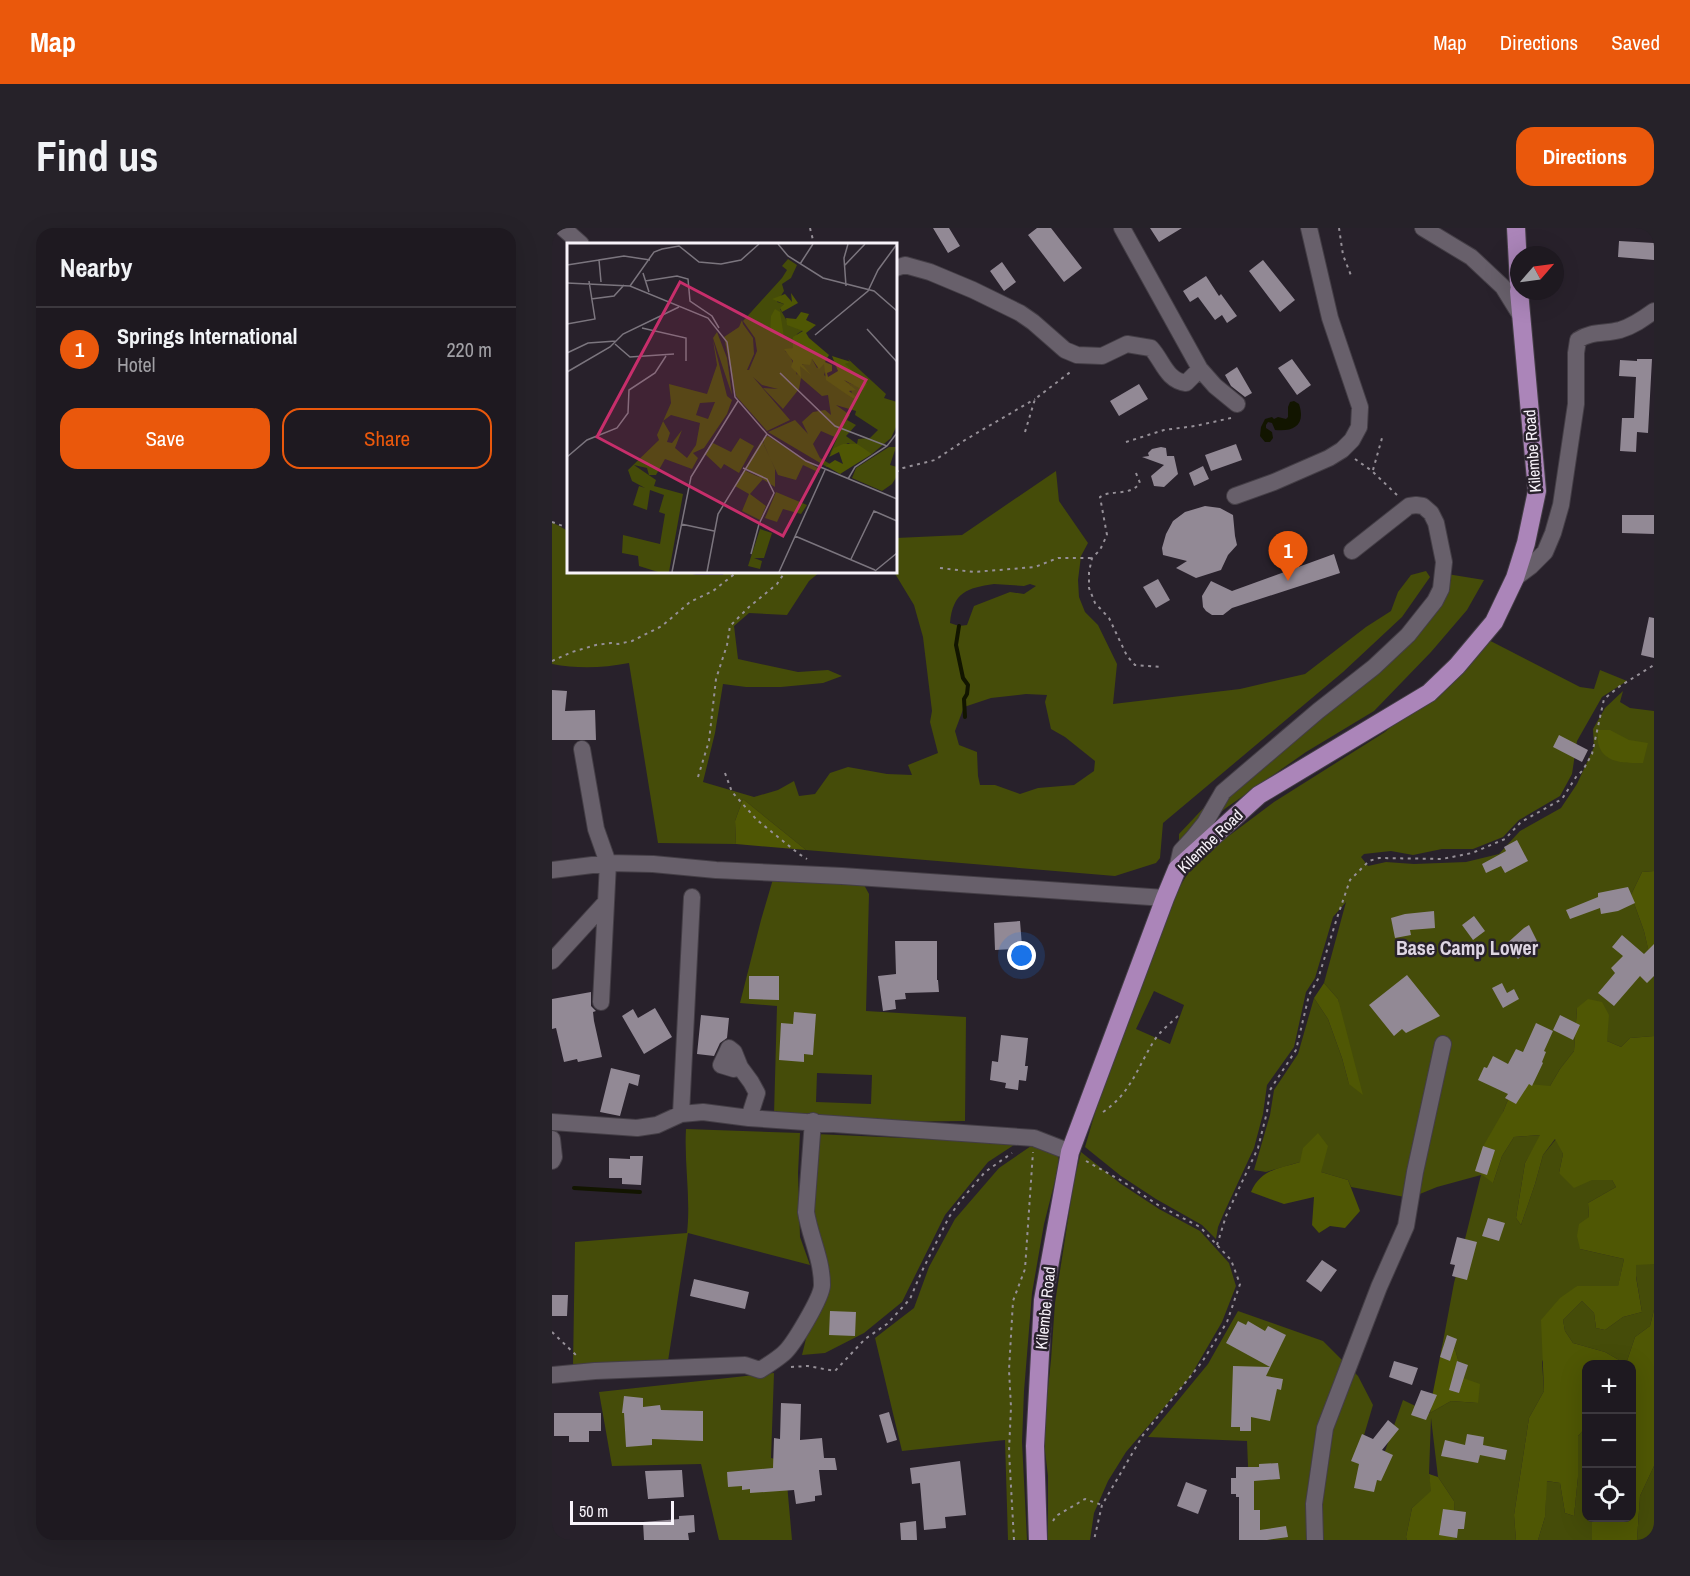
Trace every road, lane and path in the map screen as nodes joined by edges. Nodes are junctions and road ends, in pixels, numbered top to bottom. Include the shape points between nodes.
1 (564, 228) edge
2 (810, 228) edge
3 (1122, 228) edge
4 (1309, 228) edge
5 (1339, 228) edge
6 (1423, 228) edge
7 (1516, 228) edge
8 (580, 243) edge
9 (814, 243) edge
10 (1517, 246) edge
11 (897, 268) edge
12 (1353, 278) dead end
13 (1520, 300) edge
14 (1654, 311) edge
15 (1521, 316) junction
16 (1093, 356) junction
17 (1200, 369) junction
18 (1035, 399) junction
19 (1235, 411) joint
20 (1025, 432) dead end
21 (1382, 438) dead end
22 (1126, 442) dead end
23 (1342, 450) junction
24 (897, 471) edge
25 (1372, 471) junction
26 (1136, 473) dead end
27 (1235, 496) dead end
28 (1409, 506) junction
29 (552, 522) edge
30 (567, 528) edge
31 (1352, 551) dead end
32 (1092, 558) junction
33 (940, 568) dead end
34 (736, 573) edge
35 (784, 573) edge
36 (1515, 578) junction
37 (552, 661) edge
38 (1654, 665) edge
39 (1161, 667) dead end
40 (582, 748) dead end
41 (726, 774) dead end
42 (698, 777) dead end
43 (807, 859) dead end
44 (608, 863) junction
45 (1177, 869) junction
46 (552, 870) edge
47 (692, 897) dead end
48 (1165, 898) junction
49 (606, 902) junction
50 (552, 961) edge
51 (601, 1002) dead end
52 (1180, 1014) dead end
53 (1443, 1044) dead end
54 (740, 1067) dead end
55 (681, 1114) junction
56 (748, 1118) junction
57 (813, 1121) junction
58 (553, 1128) edge
59 (1078, 1129) junction
60 (1034, 1138) junction
61 (1070, 1152) junction
62 (552, 1161) edge
63 (1217, 1245) junction
64 (552, 1332) edge
65 (789, 1368) dead end
66 (595, 1371) junction
67 (552, 1375) edge
68 (1102, 1505) junction
69 (1038, 1537) edge
70 (1014, 1540) edge
71 (1094, 1540) edge
72 (1315, 1540) edge

1 - 8 street
2 - 9 path
3 - 17 street
4 - 23 street via 1330,318 1360,407 1359,427
5 - 12 path via 1343,255
6 - 15 street via 1471,257 1503,287
7 - 10 main road
11 - 16 street via 905,265 930,272 973,290 1020,313 1065,350
13 - 15 main road, Kilembe Road
14 - 36 street via 1640,322 1578,340 1576,404 1561,505 1545,552
15 - 36 main road, Kilembe Road via 1537,491
16 - 17 street via 1127,344 1151,348 1179,382 1186,383
16 - 18 path
17 - 19 street
18 - 20 path
18 - 24 path via 935,460
19 - 22 path via 1195,426 1164,430
21 - 25 path
23 - 25 path
23 - 27 street
25 - 28 path
26 - 32 path via 1140,483 1134,489 1100,497 1107,535
28 - 31 street
28 - 45 street via 1423,506 1436,523 1444,562 1441,589 1435,601 1408,635 1374,667 1223,792 1181,851
29 - 30 path
32 - 33 path via 1058,558 1035,567 974,572
32 - 39 path via 1089,588 1126,656 1135,665
34 - 37 path via 713,591 690,602 662,626 632,640 596,645
35 - 42 path via 730,626 716,679 709,741
36 - 45 main road, Kilembe Road via 1494,622 1429,693 1258,795
38 - 63 path via 1604,699 1592,754 1562,799 1521,822 1505,839 1472,853 1442,859 1379,858 1369,861 1350,880 1318,979 1309,995 1296,1050 1270,1090 1258,1148 1226,1216
40 - 44 street via 596,829
41 - 43 path via 732,792 757,820
44 - 46 street
44 - 48 street
44 - 49 street
45 - 48 main road, Kilembe Road
47 - 55 street
48 - 59 main road, Kilembe Road
49 - 50 street
49 - 51 street
52 - 59 path via 1155,1039 1136,1077 1114,1105
53 - 72 street via 1406,1226 1324,1428 1314,1503
54 - 56 street via 756,1093
55 - 56 street via 702,1112
55 - 58 street via 657,1125 637,1128
56 - 57 street
57 - 60 street
57 - 66 street via 806,1212 822,1288 785,1353 760,1370 745,1365
58 - 62 street
59 - 61 main road, Kilembe Road
60 - 61 street
60 - 65 path via 985,1172 961,1200 910,1299 887,1324 865,1339 835,1371 808,1366
60 - 70 path via 1025,1269 1013,1301 1009,1370
61 - 63 path via 1200,1227
61 - 69 main road, Kilembe Road via 1042,1300 1035,1446
63 - 68 path via 1232,1260 1239,1284 1227,1322 1202,1362 1143,1435
64 - 66 path
66 - 67 street
68 - 69 path via 1085,1499 1056,1516
68 - 71 path

